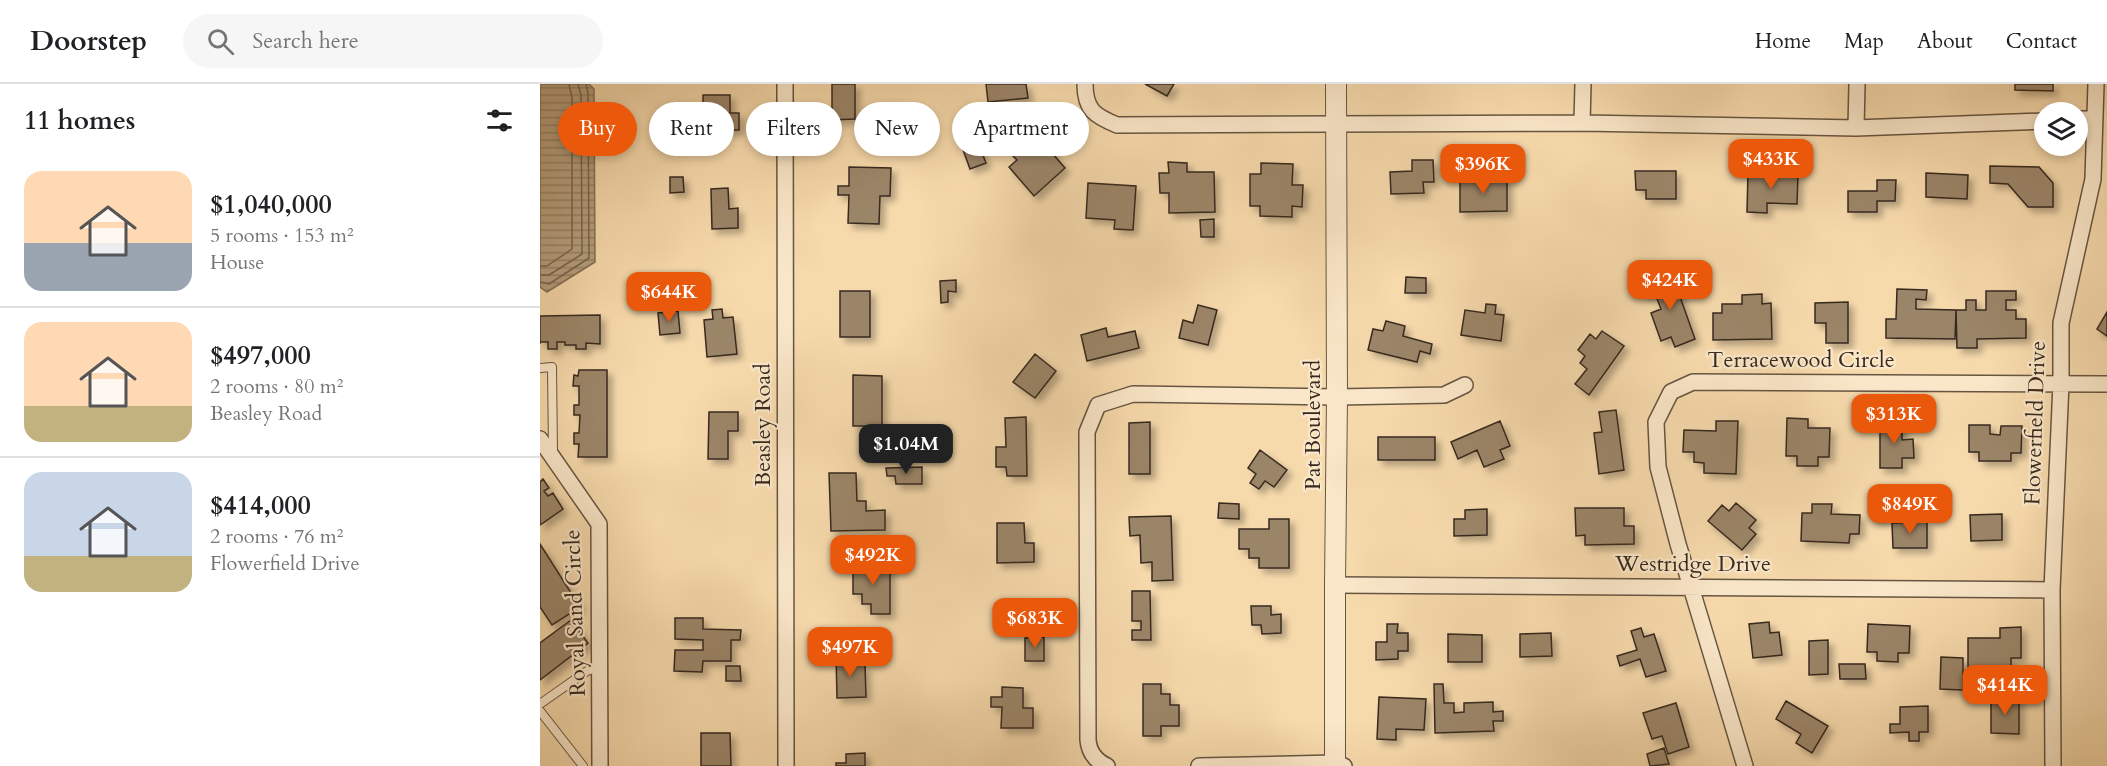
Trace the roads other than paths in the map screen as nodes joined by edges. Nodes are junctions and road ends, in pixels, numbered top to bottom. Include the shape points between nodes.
1 (785, 84) edge
2 (1085, 84) edge
3 (1336, 84) edge
4 (1582, 84) edge
5 (1857, 84) edge
6 (2096, 84) edge
7 (2088, 119) edge
8 (2095, 119) junction
9 (2034, 121) edge
10 (1582, 123) junction
11 (1336, 124) junction
12 (1856, 128) junction
13 (540, 368) edge
14 (2061, 383) junction
15 (2107, 384) edge
16 (1464, 385) dead end
17 (1337, 397) junction
18 (540, 439) edge
19 (553, 458) junction
20 (1335, 585) junction
21 (1692, 586) junction
22 (2052, 590) junction
23 (600, 667) junction
24 (540, 704) edge
25 (540, 711) edge
26 (1338, 765) edge
27 (583, 766) edge
28 (600, 766) edge
29 (786, 766) edge
30 (1107, 766) edge
31 (1198, 766) edge
32 (1744, 766) edge
33 (2053, 766) edge

1 - 29 street, Beasley Road
2 - 11 street via 1088,106 1099,118 1117,125
3 - 11 street, Pat Boulevard
4 - 10 street
5 - 12 street
6 - 8 street, Flowerfield Drive
7 - 8 street
8 - 14 street, Flowerfield Drive via 2092,179 2061,323
9 - 12 street
10 - 11 street
10 - 12 street
11 - 17 street, Pat Boulevard
13 - 19 lane via 552,367
14 - 15 street, Terracewood Circle
14 - 21 street, Terracewood Circle via 1693,382 1671,392 1656,422 1658,467
14 - 22 street, Flowerfield Drive
16 - 17 street via 1444,395
17 - 20 street, Pat Boulevard
17 - 30 street via 1133,394 1098,405 1087,432 1088,740 1091,753
18 - 19 street, Royal Sand Circle
19 - 23 street, Royal Sand Circle via 599,524
20 - 21 street, Westridge Drive
20 - 26 street, Pat Boulevard
21 - 22 street, Westridge Drive
21 - 32 street, Terracewood Circle
22 - 33 street, Flowerfield Drive
23 - 24 lane via 587,671
23 - 28 street, Royal Sand Circle
25 - 27 lane
26 - 31 street

